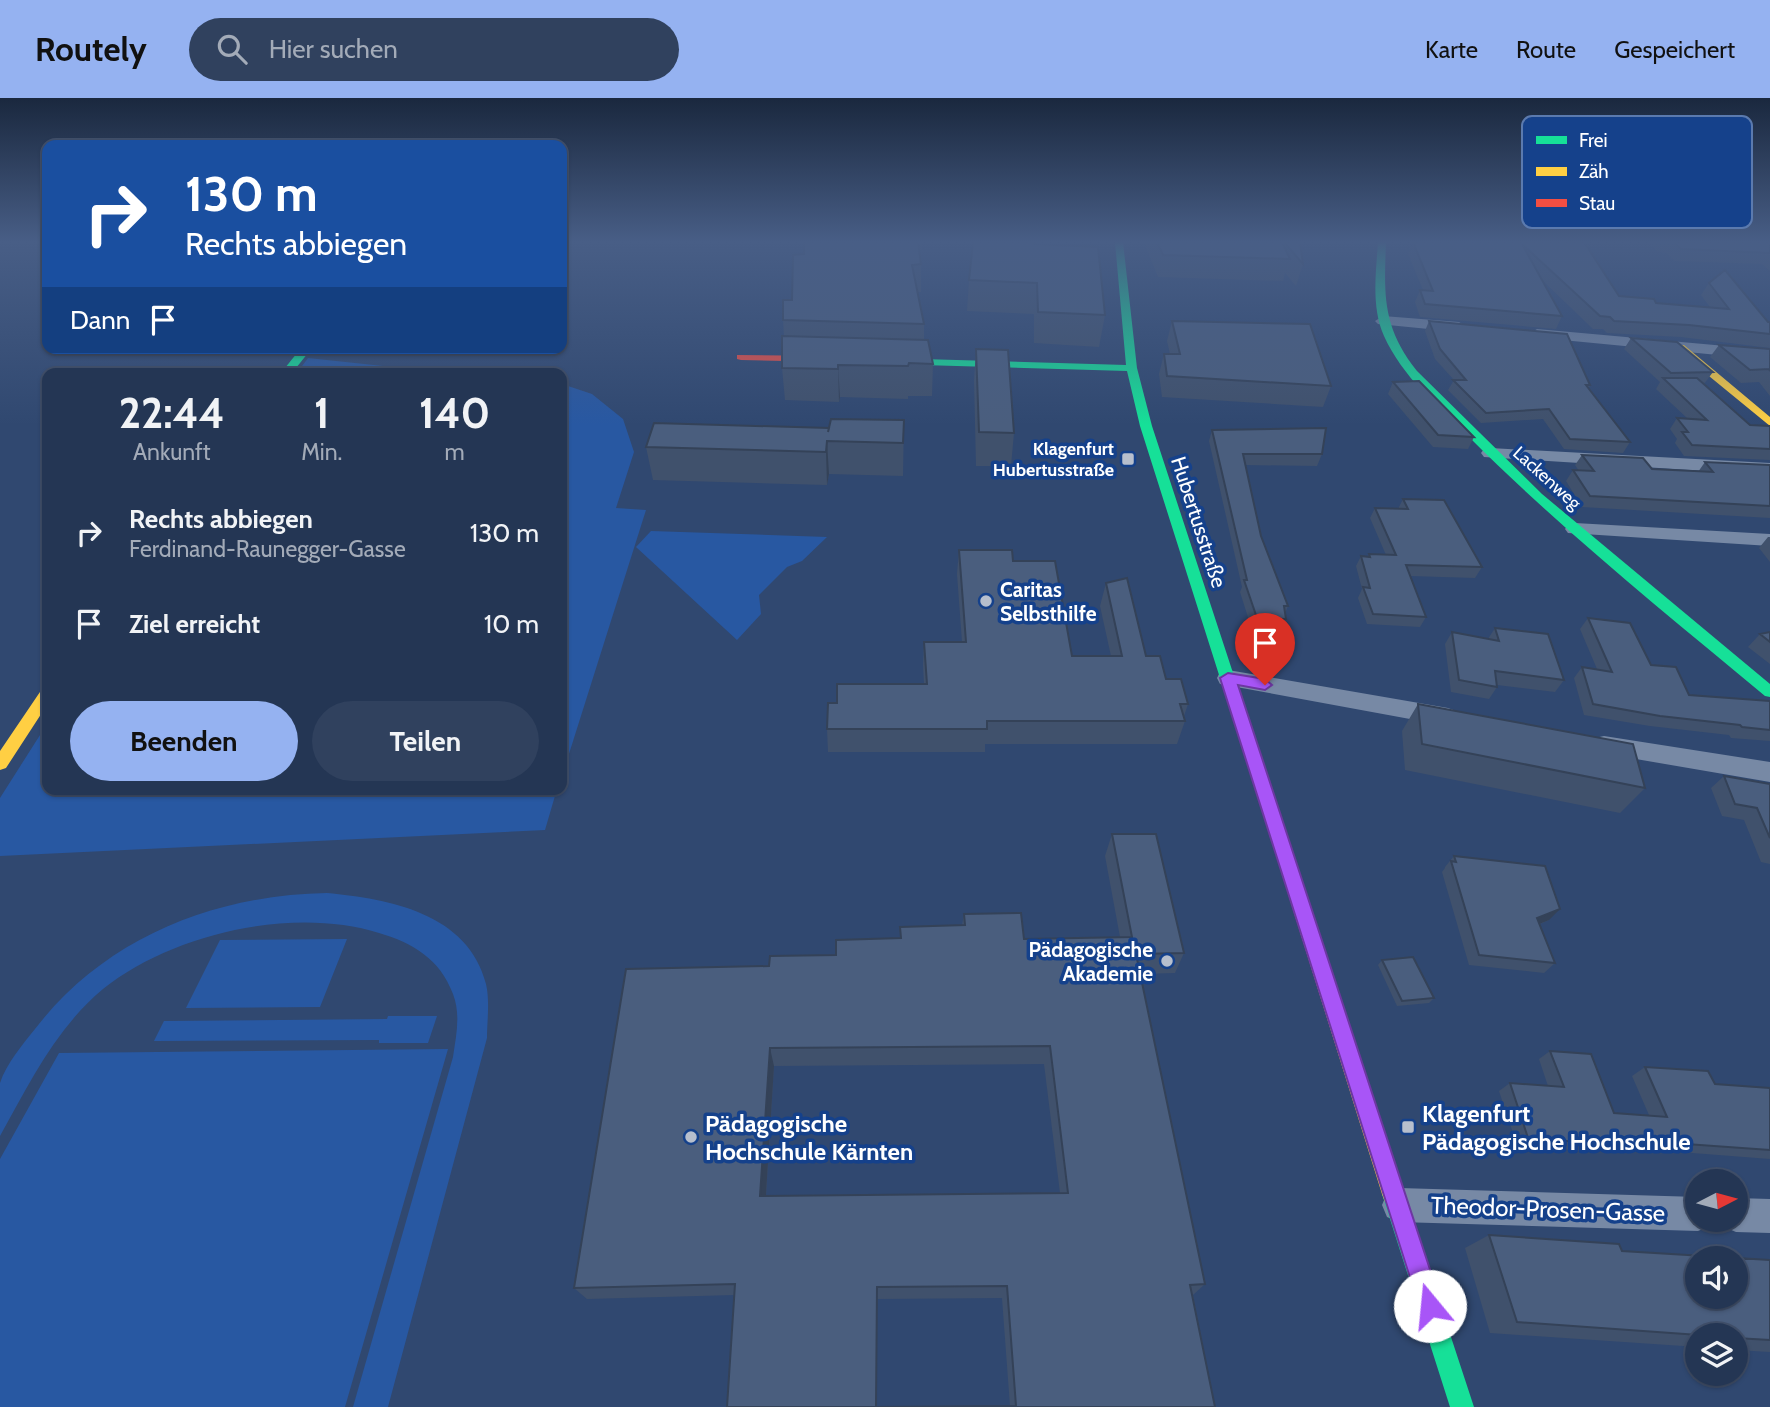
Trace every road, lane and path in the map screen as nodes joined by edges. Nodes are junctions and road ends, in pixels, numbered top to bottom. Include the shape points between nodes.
1 (1125, 303) edge
2 (1383, 303) edge
3 (1383, 321) junction
4 (1479, 329) edge
5 (1521, 333) edge
6 (1680, 347) junction
7 (302, 354) edge
8 (1770, 355) edge
9 (741, 357) dead end
10 (849, 360) edge
11 (876, 361) edge
12 (290, 368) edge
13 (1132, 369) junction
14 (1770, 423) edge
15 (1490, 453) junction
16 (1770, 469) edge
17 (1575, 529) junction
18 (1770, 540) edge
19 (1228, 678) junction
20 (1770, 692) edge
21 (42, 701) edge
22 (1472, 722) edge
23 (1580, 741) edge
24 (0, 764) edge
25 (1770, 772) edge
26 (1399, 1205) junction
27 (1685, 1214) edge
28 (1748, 1215) edge
29 (1770, 1216) edge
30 (1462, 1407) edge

1 - 13 street, Hubertusstraße
2 - 3 street, Lackenweg
3 - 4 street
3 - 15 street, Lackenweg via 1401,355
5 - 6 street
6 - 8 street
6 - 14 street
7 - 12 street
9 - 10 street
11 - 13 street
13 - 19 street, Hubertusstraße via 1146,426
15 - 16 street
15 - 17 street, Lackenweg
17 - 18 street
17 - 20 street, Lackenweg
19 - 22 street
19 - 26 street, Hubertusstraße
21 - 24 street
23 - 25 street
26 - 27 street, Theodor-Prosen-Gasse
26 - 30 street, Hubertusstraße
28 - 29 street

